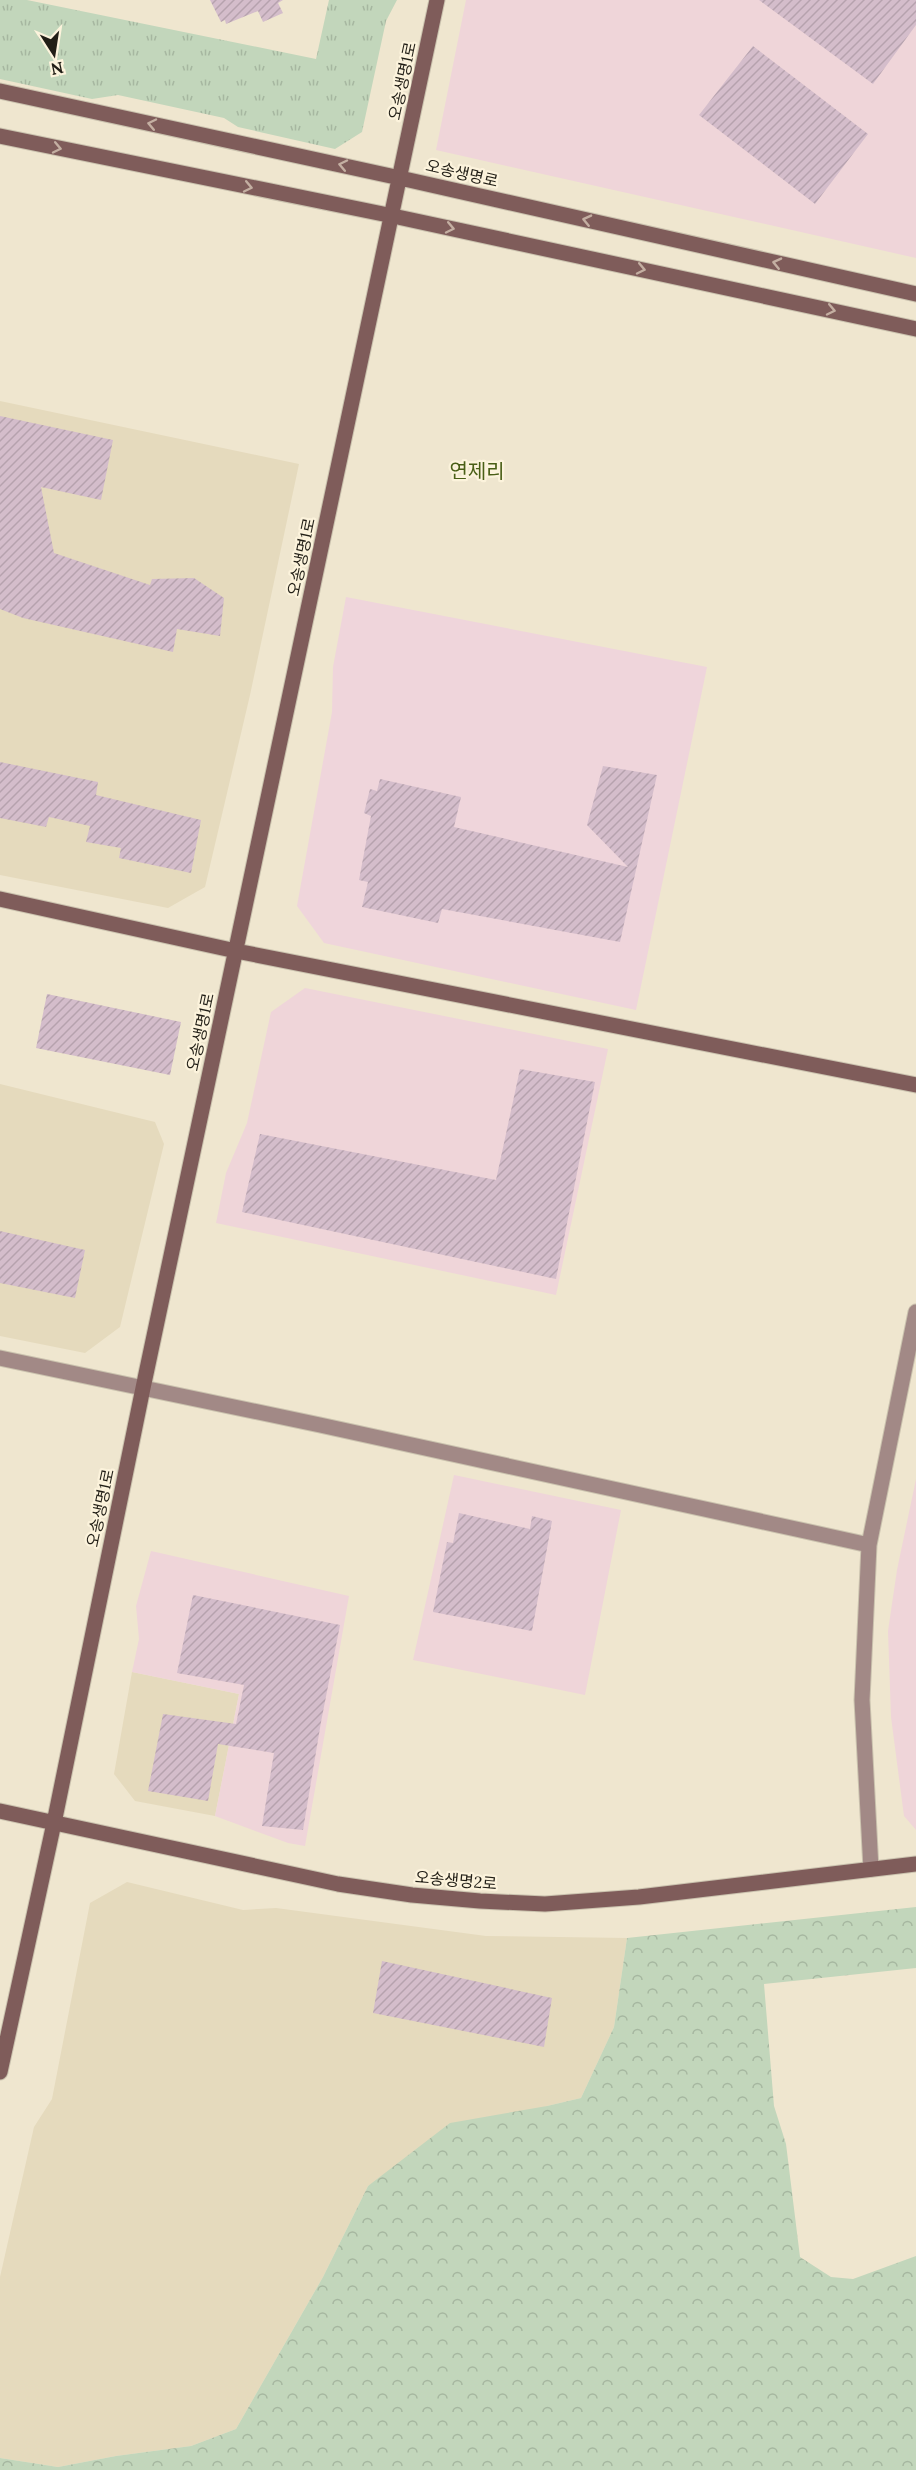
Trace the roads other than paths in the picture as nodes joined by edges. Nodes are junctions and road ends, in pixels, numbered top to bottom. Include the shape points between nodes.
1 (437, 0) edge
2 (0, 92) edge
3 (0, 136) edge
4 (400, 178) junction
5 (393, 216) junction
6 (916, 294) edge
7 (916, 329) edge
8 (0, 900) edge
9 (236, 951) junction
10 (916, 1085) edge
11 (916, 1312) edge
12 (0, 1358) edge
13 (143, 1388) junction
14 (869, 1545) junction
15 (0, 1811) edge
16 (54, 1823) junction
17 (916, 1864) edge
18 (871, 1869) junction
19 (0, 2072) edge

1 - 4 street, 오송생명1로
4 -> 2 street, 오송생명로
3 -> 5 street
4 - 5 street, 오송생명1로
6 -> 4 street, 오송생명로
5 -> 7 street
5 - 9 street, 오송생명1로
8 - 9 street
9 - 10 street
9 - 13 street, 오송생명1로
11 - 14 street
12 - 13 street
13 - 14 street
13 - 16 street, 오송생명1로
14 - 18 street via 862,1700
15 - 16 street, 오송생명2로
16 - 18 street, 오송생명2로 via 338,1884 480,1901 545,1904 639,1897
16 - 19 street, 오송생명1로
17 - 18 street, 오송생명2로

